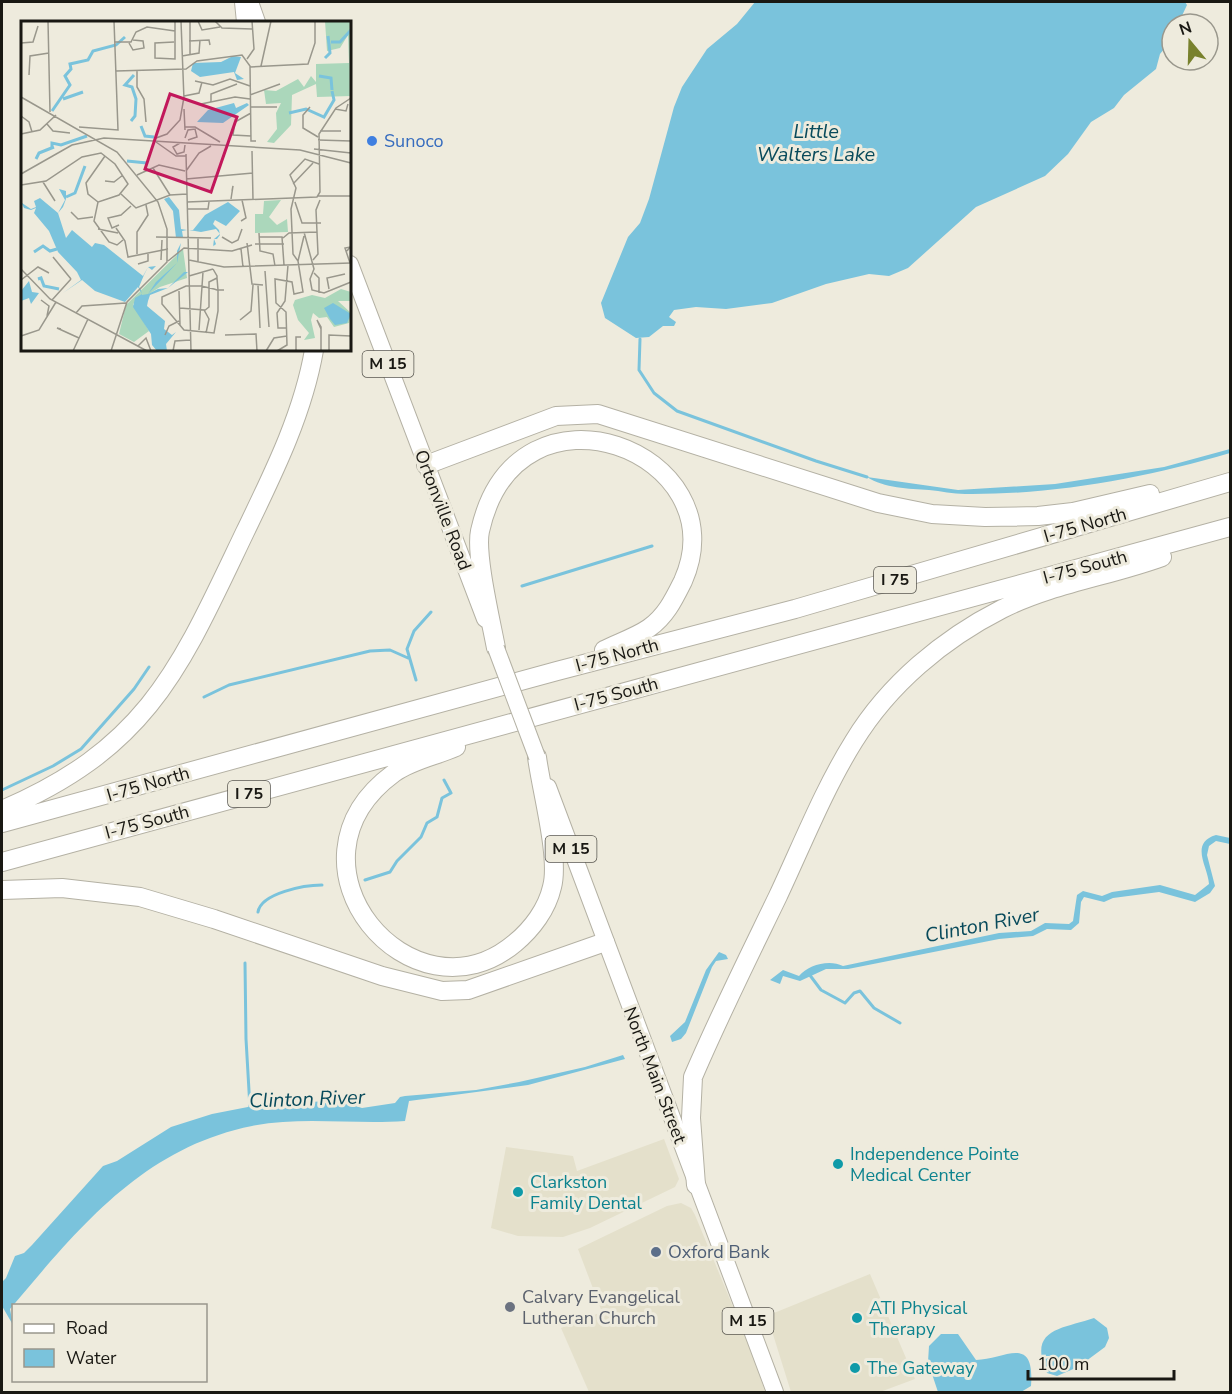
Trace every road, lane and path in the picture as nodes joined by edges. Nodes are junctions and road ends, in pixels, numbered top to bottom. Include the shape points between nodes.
1 (244, 2) edge
2 (249, 2) edge
3 (246, 21) edge
4 (257, 21) edge
5 (351, 267) edge
6 (314, 351) edge
7 (426, 465) junction
8 (1230, 480) edge
9 (1230, 527) edge
10 (1230, 532) edge
11 (496, 648) junction
12 (557, 670) junction
13 (497, 725) junction
14 (537, 757) junction
15 (2, 810) edge
16 (2, 823) edge
17 (2, 862) edge
18 (2, 890) edge
19 (606, 942) junction
20 (696, 1185) junction
21 (776, 1392) edge

1 - 3 highway
2 - 4 main road
5 - 7 main road, Ortonville Road / M 15
6 - 15 highway via 301,402 267,488 195,638 172,677 150,706 109,747 50,788
7 - 8 highway via 555,416 598,414 878,503 932,514 1038,516 1073,512 1224,477
7 - 11 main road, Ortonville Road / M 15
8 - 12 highway, I-75 North / I 75 via 795,609
9 - 13 highway, I-75 South / I 75
10 - 20 highway via 1002,609 921,663 882,703 843,762 693,1077 691,1118
11 - 12 highway via 479,554 479,532 492,496 513,468 538,451 577,439 613,443 646,457 673,487 690,521 692,546 688,569 673,603 648,629
11 - 14 main road, Ortonville Road / M 15, bridge
12 - 16 highway, I-75 North / I 75
13 - 14 highway via 454,748 404,766 360,808 348,837 349,887 357,908 380,937 419,960 450,966 486,961 504,952 532,926 552,888 555,871
13 - 17 highway, I-75 South / I 75
14 - 19 main road, North Main Street / M 15
18 - 19 highway via 62,888 140,897 382,976 442,991 478,987
19 - 20 main road, North Main Street / M 15
20 - 21 main road, North Main Street / M 15

